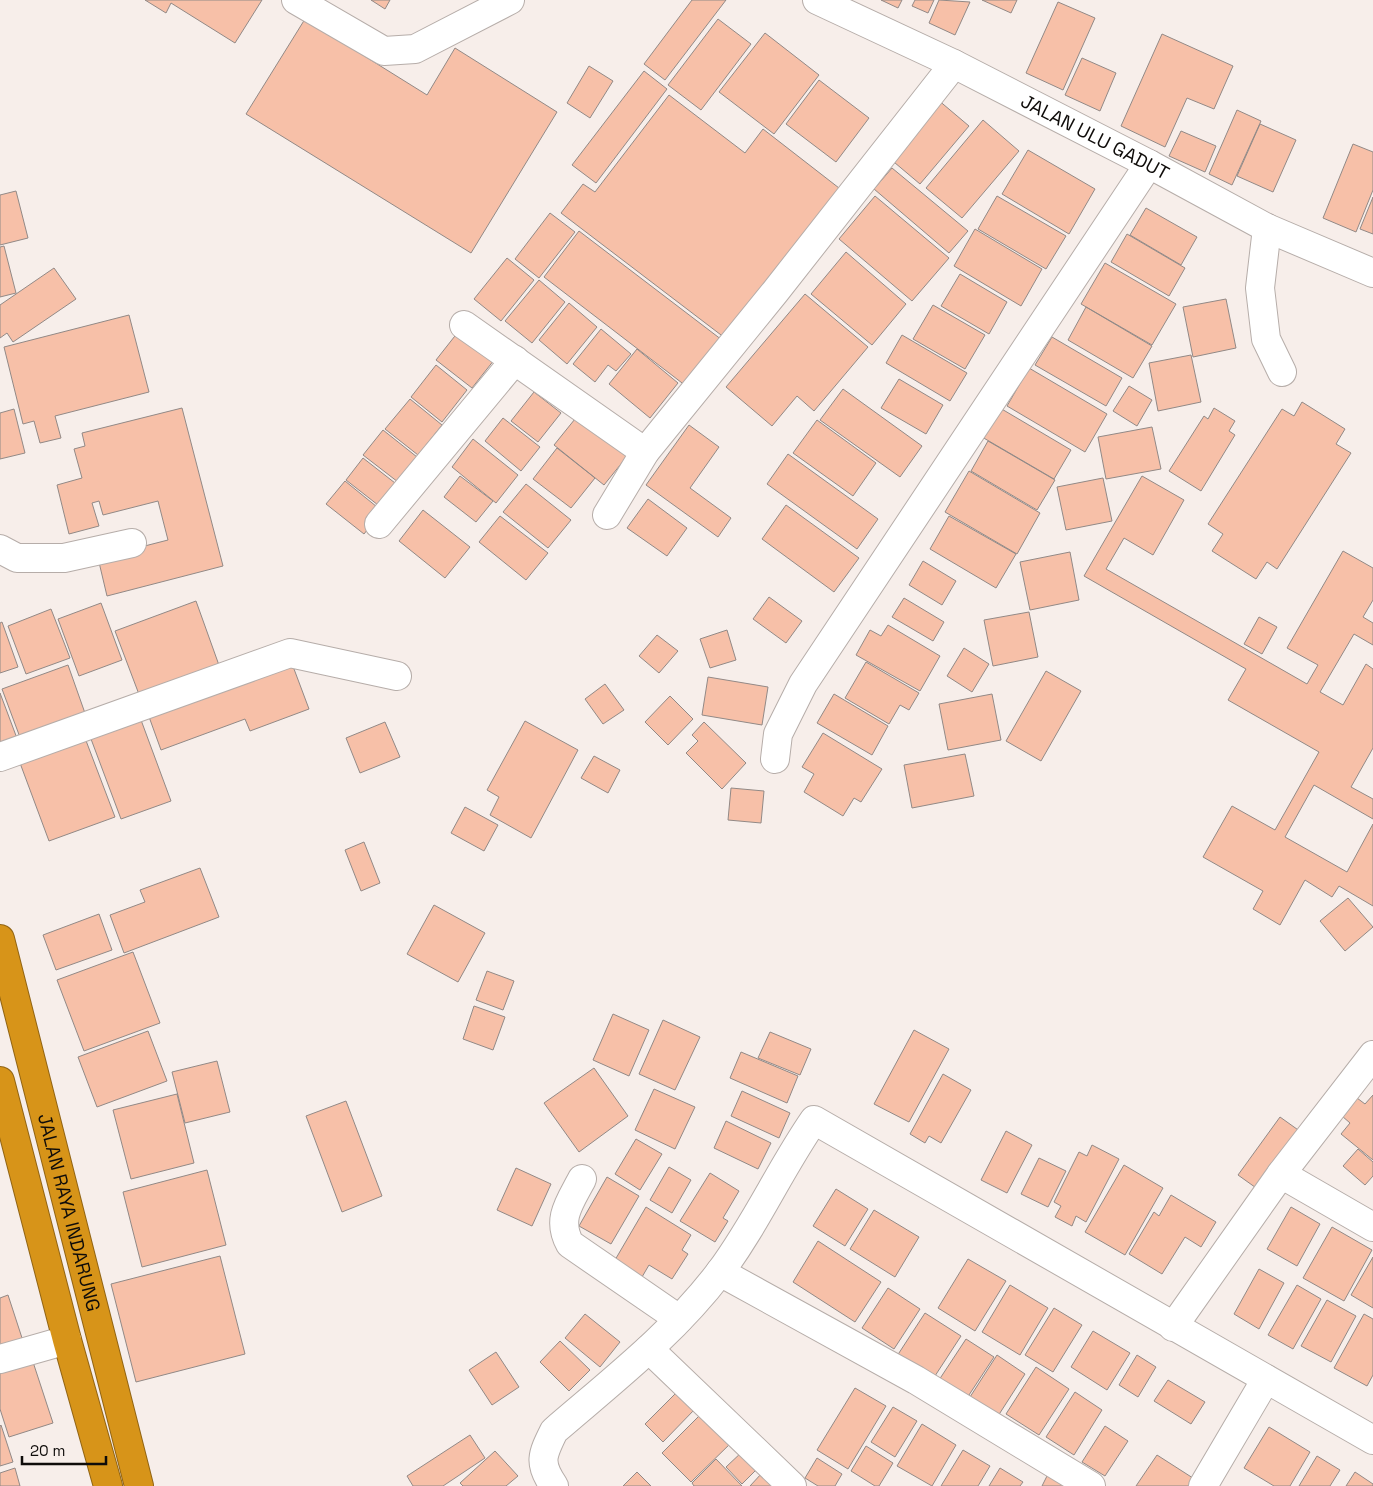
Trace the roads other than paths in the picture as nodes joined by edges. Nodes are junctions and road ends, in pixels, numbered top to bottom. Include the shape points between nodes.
1 (296, 0) edge
2 (510, 0) edge
3 (817, 0) edge
4 (954, 64) junction
5 (1149, 164) junction
6 (1267, 228) junction
7 (1373, 273) edge
8 (464, 324) dead end
9 (515, 360) junction
10 (1282, 372) dead end
11 (645, 452) junction
12 (606, 515) dead end
13 (379, 524) dead end
14 (132, 543) dead end
15 (0, 549) edge
16 (397, 676) dead end
17 (0, 757) edge
18 (775, 759) dead end
19 (0, 939) edge
20 (1373, 1055) edge
21 (0, 1081) edge
22 (1281, 1174) junction
23 (582, 1179) dead end
24 (1373, 1227) edge
25 (720, 1272) junction
26 (679, 1320) junction
27 (1173, 1327) junction
28 (67, 1340) junction
29 (649, 1349) junction
30 (0, 1359) edge
31 (1266, 1379) junction
32 (1373, 1440) edge
33 (108, 1486) edge
34 (139, 1486) edge
35 (554, 1486) edge
36 (792, 1486) edge
37 (1091, 1486) edge
38 (1203, 1486) edge

1 - 2 street via 384,51 415,49
3 - 4 street, JALAN ULU GADUT
4 - 5 street, JALAN ULU GADUT
4 - 11 street
5 - 6 street, JALAN ULU GADUT
5 - 18 street via 803,684 778,734
6 - 7 street, JALAN ULU GADUT
6 - 10 street via 1260,288 1266,339
8 - 9 street
9 - 11 street
9 - 13 street
11 - 12 street
14 - 15 street via 64,558 17,558
16 - 17 street via 290,653
19 - 34 highway, JALAN RAYA INDARUNG
20 - 22 street
21 - 28 highway, JALAN RAYA INDARUNG
22 - 24 street
22 - 27 street
23 - 26 street via 563,1220 563,1233 570,1244
25 - 26 street
25 - 27 street via 814,1120
25 - 37 street via 916,1380
26 - 29 street
27 - 31 street
28 - 30 street
28 - 33 highway, JALAN RAYA INDARUNG
29 - 35 street via 554,1431 544,1450 544,1471
29 - 36 street
31 - 32 street
31 - 38 street

